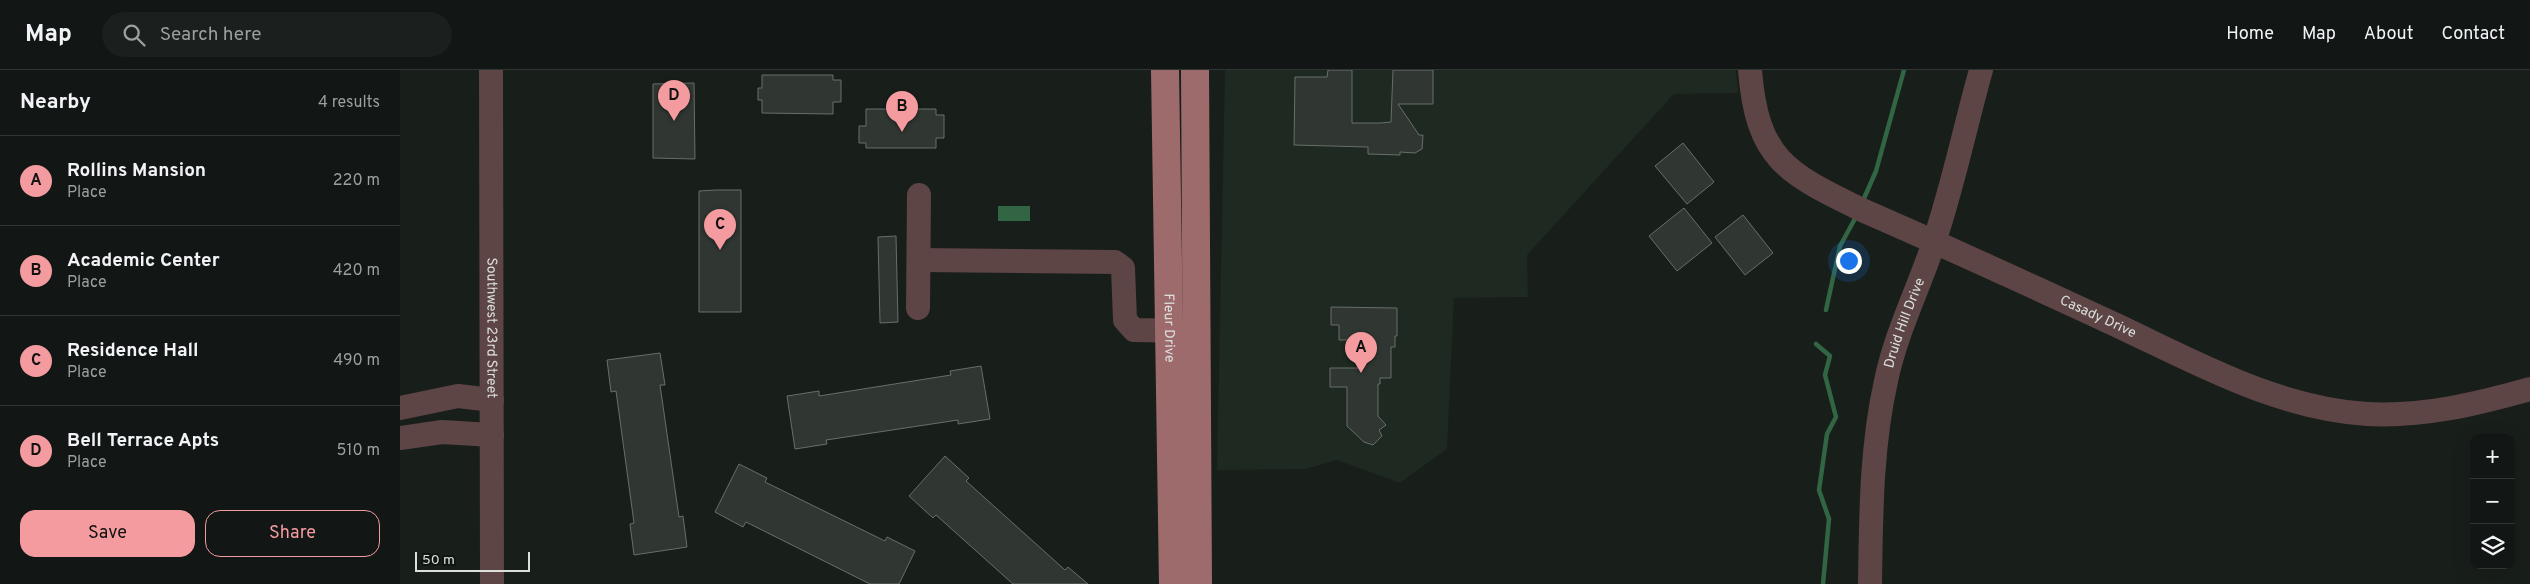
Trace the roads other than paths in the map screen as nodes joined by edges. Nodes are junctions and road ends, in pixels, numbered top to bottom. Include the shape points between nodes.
1 (491, 70) edge
2 (1165, 70) edge
3 (1195, 70) edge
4 (1750, 70) edge
5 (1980, 70) edge
6 (919, 195) dead end
7 (1935, 241) junction
8 (919, 260) junction
9 (918, 308) dead end
10 (1184, 331) junction
11 (2530, 389) edge
12 (492, 400) junction
13 (400, 408) edge
14 (492, 435) junction
15 (400, 438) edge
16 (492, 584) edge
17 (1174, 584) edge
18 (1198, 584) edge
19 (1870, 584) edge

1 - 12 street, Southwest 23rd Street
2 - 10 main road, Fleur Drive
3 - 10 main road, Fleur Drive
4 - 7 street, Casady Drive via 1759,124 1782,162 1799,176 1854,206
5 - 7 street, Druid Hill Drive
6 - 8 street
7 - 11 street, Casady Drive via 2226,377 2259,391 2312,406 2367,414 2407,414 2449,410
7 - 19 street, Druid Hill Drive via 1902,325 1886,380 1874,453
8 - 9 street
8 - 10 street via 1115,262 1123,268 1125,320 1134,330
10 - 17 main road, Fleur Drive
10 - 18 main road, Fleur Drive
12 - 13 street via 458,396
12 - 14 street, Southwest 23rd Street
14 - 15 street via 442,432
14 - 16 street, Southwest 23rd Street

